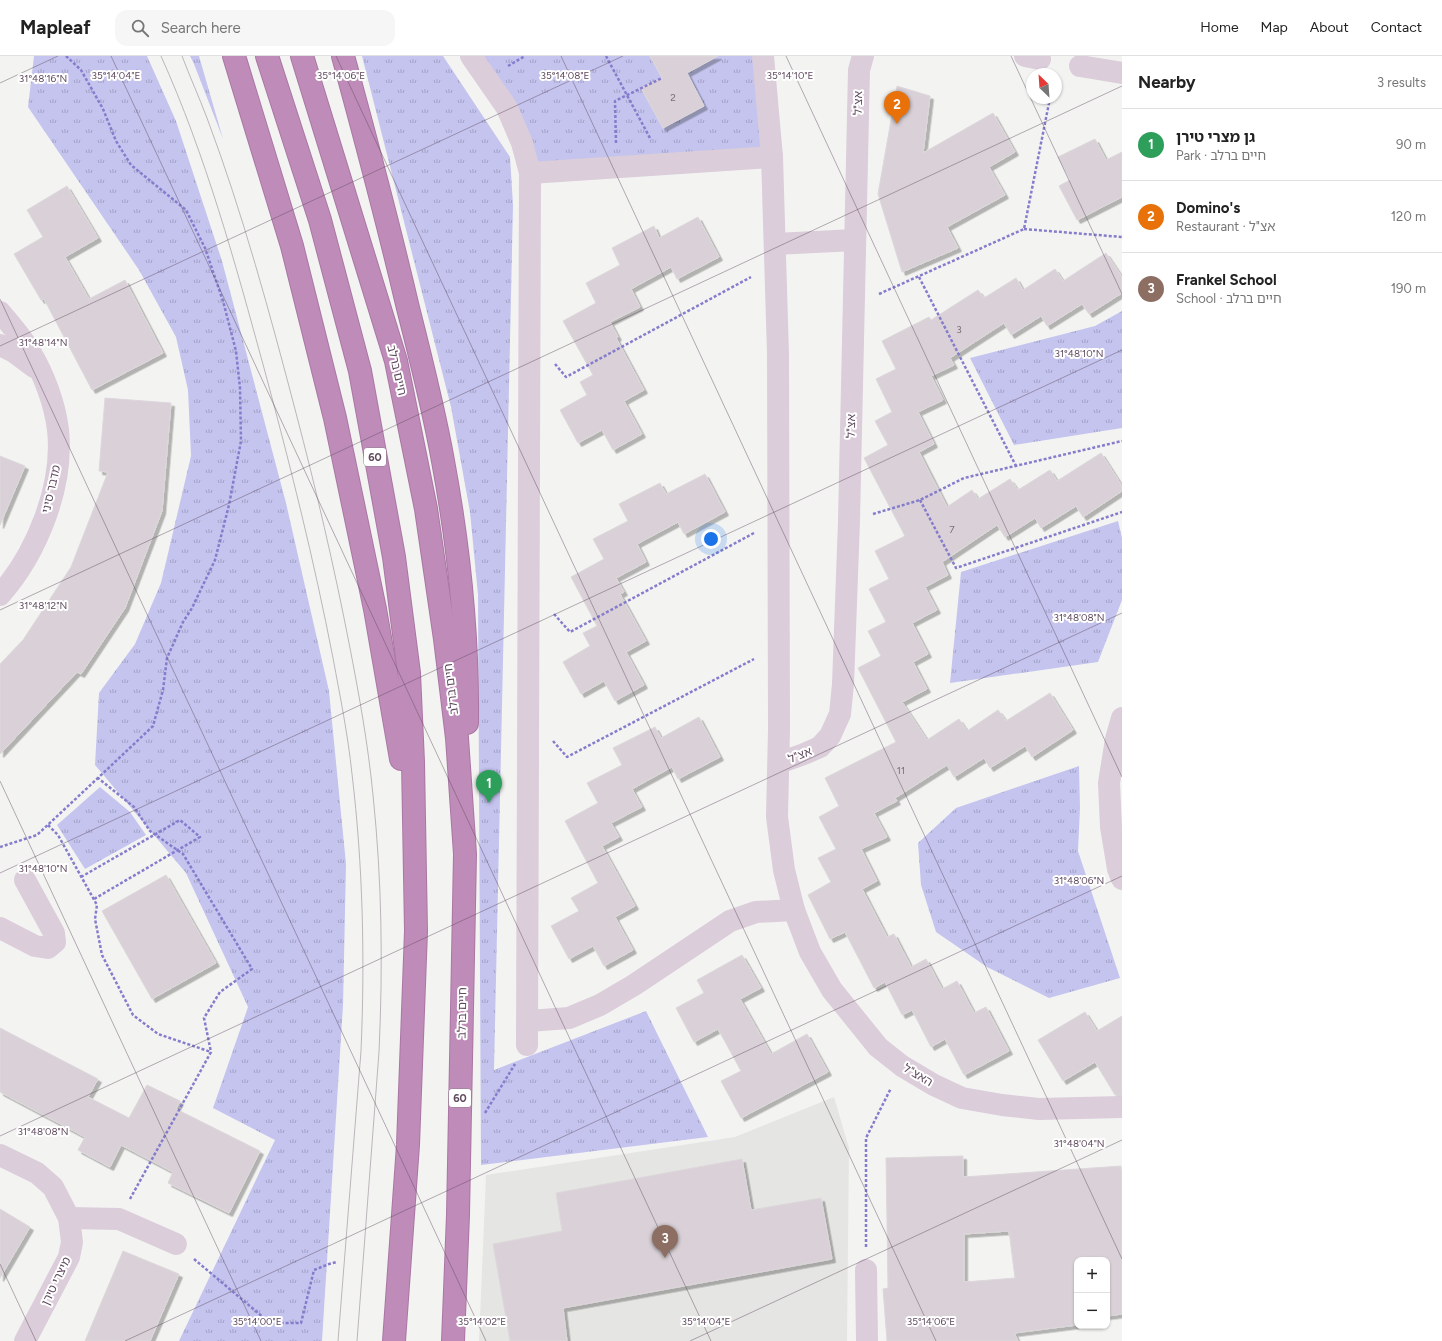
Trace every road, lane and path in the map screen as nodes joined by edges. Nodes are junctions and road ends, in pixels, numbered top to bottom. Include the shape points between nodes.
1 (66, 56) edge
2 (234, 56) edge
3 (267, 56) edge
4 (302, 56) edge
5 (343, 56) edge
6 (471, 56) edge
7 (606, 56) edge
8 (763, 56) edge
9 (863, 56) edge
10 (1080, 66) dead end
11 (1122, 73) edge
12 (662, 78) dead end
13 (627, 95) junction
14 (1049, 104) edge
15 (772, 157) junction
16 (664, 164) junction
17 (616, 167) junction
18 (530, 173) junction
19 (1024, 229) junction
20 (1122, 237) edge
21 (855, 240) junction
22 (776, 254) junction
23 (919, 277) junction
24 (853, 306) junction
25 (0, 312) edge
26 (529, 335) junction
27 (0, 345) edge
28 (41, 374) junction
29 (1122, 441) edge
30 (1016, 466) junction
31 (920, 500) junction
32 (1122, 512) edge
33 (779, 519) junction
34 (849, 521) junction
35 (529, 586) junction
36 (0, 595) edge
37 (779, 646) junction
38 (1122, 718) edge
39 (552, 741) dead end
40 (779, 763) junction
41 (100, 776) junction
42 (48, 825) junction
43 (154, 834) junction
44 (0, 847) edge
45 (177, 850) junction
46 (465, 854) junction
47 (415, 869) junction
48 (81, 877) junction
49 (1122, 879) edge
50 (25, 880) dead end
51 (94, 899) junction
52 (794, 910) junction
53 (0, 928) edge
54 (528, 1021) junction
55 (527, 1045) joint
56 (211, 1052) junction
57 (902, 1066) junction
58 (1122, 1107) edge
59 (484, 1114) dead end
60 (0, 1155) edge
61 (69, 1218) junction
62 (119, 1219) junction
63 (176, 1244) joint
64 (337, 1262) dead end
65 (866, 1270) joint
66 (25, 1341) edge
67 (394, 1341) edge
68 (453, 1341) edge
69 (867, 1341) edge

1 - 41 path via 81,70 103,109 116,141 131,165 186,210 205,248 223,301 236,351 240,388 241,441 215,560 167,658 163,690 153,726
2 - 47 highway via 292,246 335,418 375,609 395,722
3 - 47 highway, 60 via 320,220 360,371 394,557 409,673
4 - 46 highway, חיים ברלב / 60 via 398,369 426,509 446,639 457,738
5 - 46 highway via 383,203 421,359 444,469 460,568 468,689
6 - 18 street via 507,108 522,143
7 - 13 path
8 - 15 street, אצ"ל
9 - 21 street, אצ"ל via 858,70
10 - 11 street
12 - 13 path
13 - 16 path
13 - 17 path via 615,101
14 - 19 path
15 - 16 street
15 - 22 street, אצ"ל
16 - 17 street
17 - 18 street
18 - 26 street
19 - 20 path
19 - 23 path
21 - 22 street
21 - 24 street, אצ"ל
22 - 26 path via 566,377
22 - 33 street, אצ"ל
23 - 24 path
23 - 30 path
24 - 34 street, אצ"ל
25 - 28 street, מדבר סיני via 31,352
26 - 35 street
27 - 28 street, מדבר סיני via 26,360
28 - 36 street, מדבר סיני via 51,400 58,430 58,466 50,504 34,544
29 - 30 path
30 - 31 path via 964,478
31 - 32 path via 956,568
31 - 34 path
33 - 35 path via 570,632
33 - 37 street, אצ"ל
34 - 40 street, אצ"ל via 840,714 830,736 820,747
35 - 54 street
37 - 39 path via 567,757
37 - 40 street, אצ"ל
38 - 49 street via 1108,783 1118,869
40 - 52 street, אצ"ל via 777,817 784,870
41 - 42 path
41 - 43 path via 98,778 134,807
42 - 44 path via 37,835
42 - 48 path via 58,835
43 - 45 path
43 - 45 path via 180,820 200,837
43 - 48 path
45 - 51 path
45 - 56 path via 182,854 252,969 220,992 204,1018
46 - 68 highway, חיים ברלב / 60
47 - 67 highway, 60 via 416,931 408,1145
48 - 51 path
50 - 53 street via 54,933 55,942 48,948 35,946
51 - 56 path via 97,905 95,920 102,956 133,1015 158,1034
52 - 54 street via 756,912 730,921 600,1005 569,1018
52 - 57 street, האצ"ל via 810,952 832,990 878,1046
54 - 55 street
55 - 59 path
56 - 62 path
57 - 58 street, האצ"ל via 962,1098 1039,1110
57 - 65 path via 866,1138
60 - 61 street, מיצרי טירן via 36,1173 53,1188
61 - 62 street
61 - 66 street, מיצרי טירן via 72,1242 69,1257
62 - 63 street
63 - 64 path via 270,1323 301,1324 314,1270
65 - 69 street

